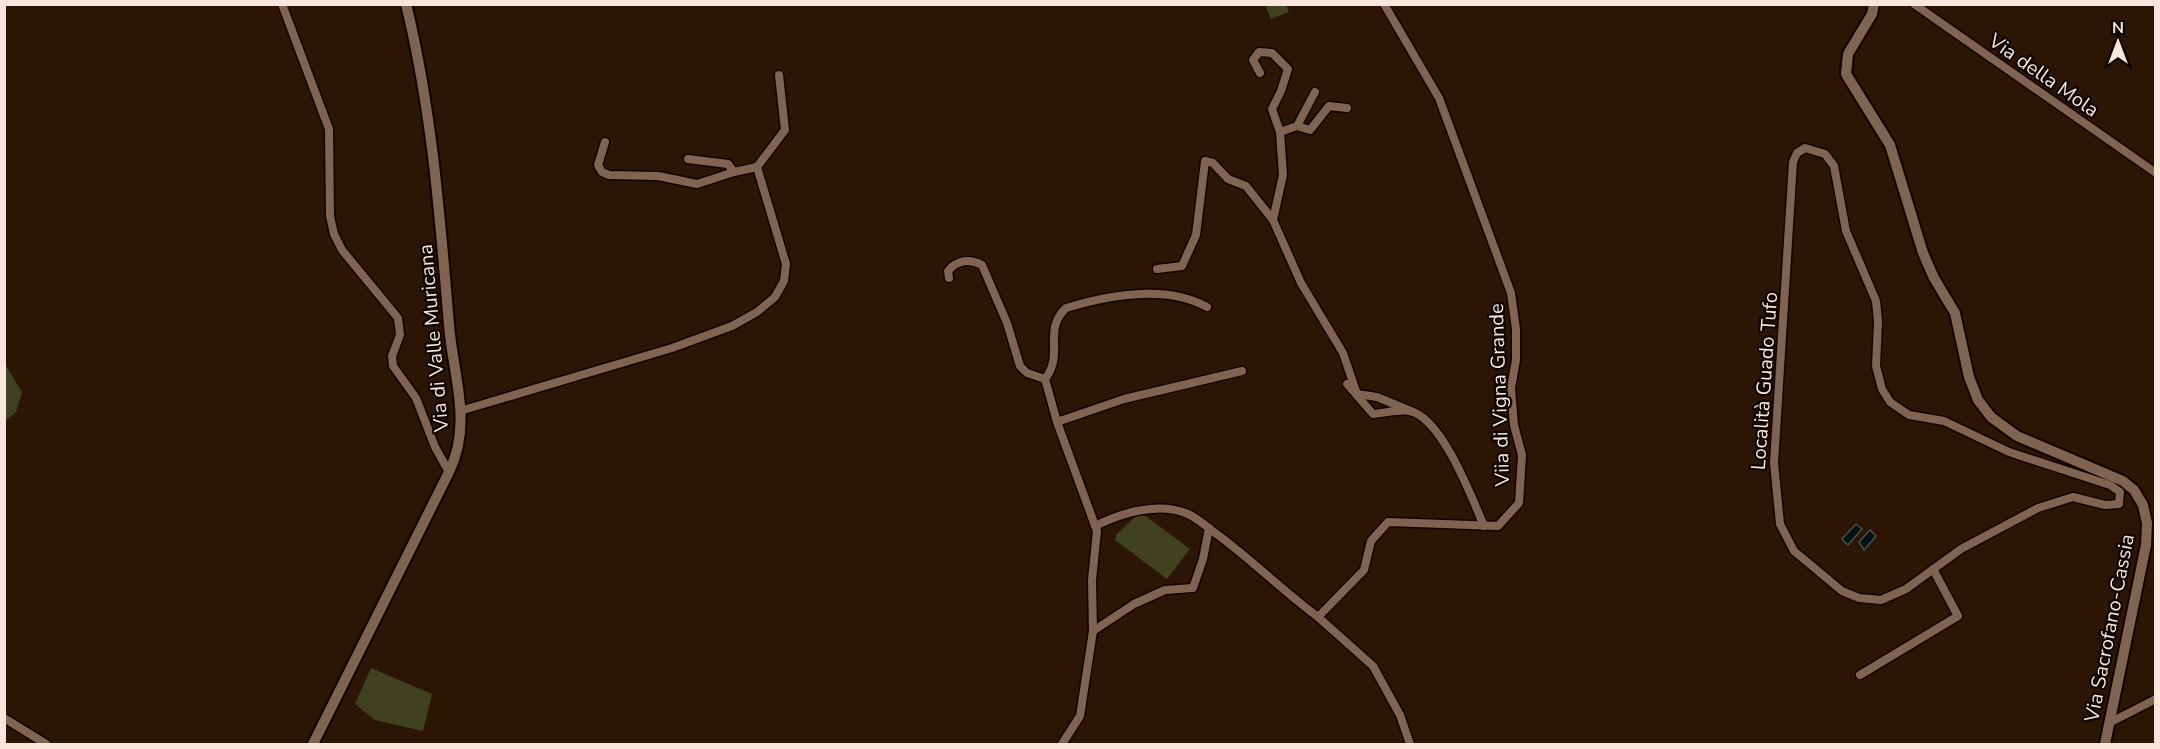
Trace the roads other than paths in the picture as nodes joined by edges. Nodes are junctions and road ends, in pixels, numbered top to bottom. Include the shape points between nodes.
1 (282, 4) edge
2 (406, 4) edge
3 (1384, 4) edge
4 (1874, 4) edge
5 (1914, 4) edge
6 (1260, 73) dead end
7 (779, 75) dead end
8 (1315, 92) dead end
9 (1347, 108) dead end
10 (1297, 126) junction
11 (1280, 132) junction
12 (605, 142) dead end
13 (688, 159) dead end
14 (757, 167) junction
15 (734, 172) junction
16 (2156, 173) edge
17 (1273, 220) junction
18 (1157, 270) dead end
19 (949, 278) dead end
20 (1207, 307) dead end
21 (1242, 371) dead end
22 (1045, 379) junction
23 (1347, 384) dead end
24 (1357, 394) junction
25 (460, 411) junction
26 (1412, 411) junction
27 (1057, 422) junction
28 (2075, 466) junction
29 (449, 472) junction
30 (1095, 526) junction
31 (1484, 526) junction
32 (1209, 528) junction
33 (1933, 569) junction
34 (1318, 617) junction
35 (1093, 631) junction
36 (1860, 675) dead end
37 (2156, 699) edge
38 (4, 718) edge
39 (2109, 723) junction
40 (46, 744) edge
41 (313, 744) edge
42 (1062, 744) edge
43 (1410, 744) edge
44 (2105, 744) edge

1 - 29 street via 329,129 330,216 334,234 342,250 398,318 400,335 392,356 393,366 416,398
2 - 25 street, Via di Valle Muricana via 426,99
3 - 31 street, Viia di Vigna Grande via 1439,98 1511,293 1516,329 1511,388 1514,425 1522,455 1520,503 1498,526
4 - 28 street, Via Sacrofano-Cassia via 1848,54 1846,74 1890,146 1923,253 1955,313 1975,393 1987,412 2010,432
5 - 16 street, Via della Mola
6 - 11 street via 1253,60 1259,52 1272,53 1288,69 1272,109
7 - 14 street via 784,130
8 - 10 street
9 - 10 street via 1329,106 1310,130
10 - 11 street
11 - 17 street via 1283,175
12 - 15 street via 598,165 609,175 658,176 697,184
13 - 15 street via 728,164
14 - 15 street
14 - 25 street via 786,268 781,289 767,305 745,319 690,342
17 - 18 street via 1246,186 1205,160 1196,235 1182,266
17 - 24 street via 1300,283 1343,353
19 - 22 street via 948,271 958,263 968,260 982,265 1020,366
20 - 22 street via 1176,296 1139,295 1066,309 1053,327 1054,361
21 - 27 street via 1124,399
22 - 27 street
23 - 24 street
24 - 26 street via 1377,397
24 - 26 street via 1373,414
25 - 29 street, Via di Valle Muricana via 461,441
26 - 31 street via 1431,423 1464,480
27 - 30 street
28 - 33 street, Località Guado Tufo via 2116,488 2121,495 2120,504 2105,505 2077,497 2063,499 1994,530
28 - 33 street, Località Guado Tufo via 2003,450 1944,421 1909,415 1887,399 1876,366 1877,306 1844,224 1834,166 1828,156 1818,151 1799,151 1793,162 1774,449 1782,532 1802,559 1836,587 1859,598 1874,601 1890,597
28 - 39 street, Via Sacrofano-Cassia via 2110,474 2130,486 2143,505 2147,523 2142,571
29 - 41 street, Via di Valle Muricana
30 - 32 street via 1134,511 1169,509 1188,514
30 - 35 street
31 - 34 street, Viia di Vigna Grande via 1388,522 1371,541 1364,570
32 - 34 street
32 - 35 street via 1193,588 1165,590 1134,604
33 - 36 street via 1958,616
34 - 43 street via 1372,666 1400,715
35 - 42 street via 1080,716
37 - 39 street
38 - 40 street
39 - 44 street, Via Sacrofano-Cassia

